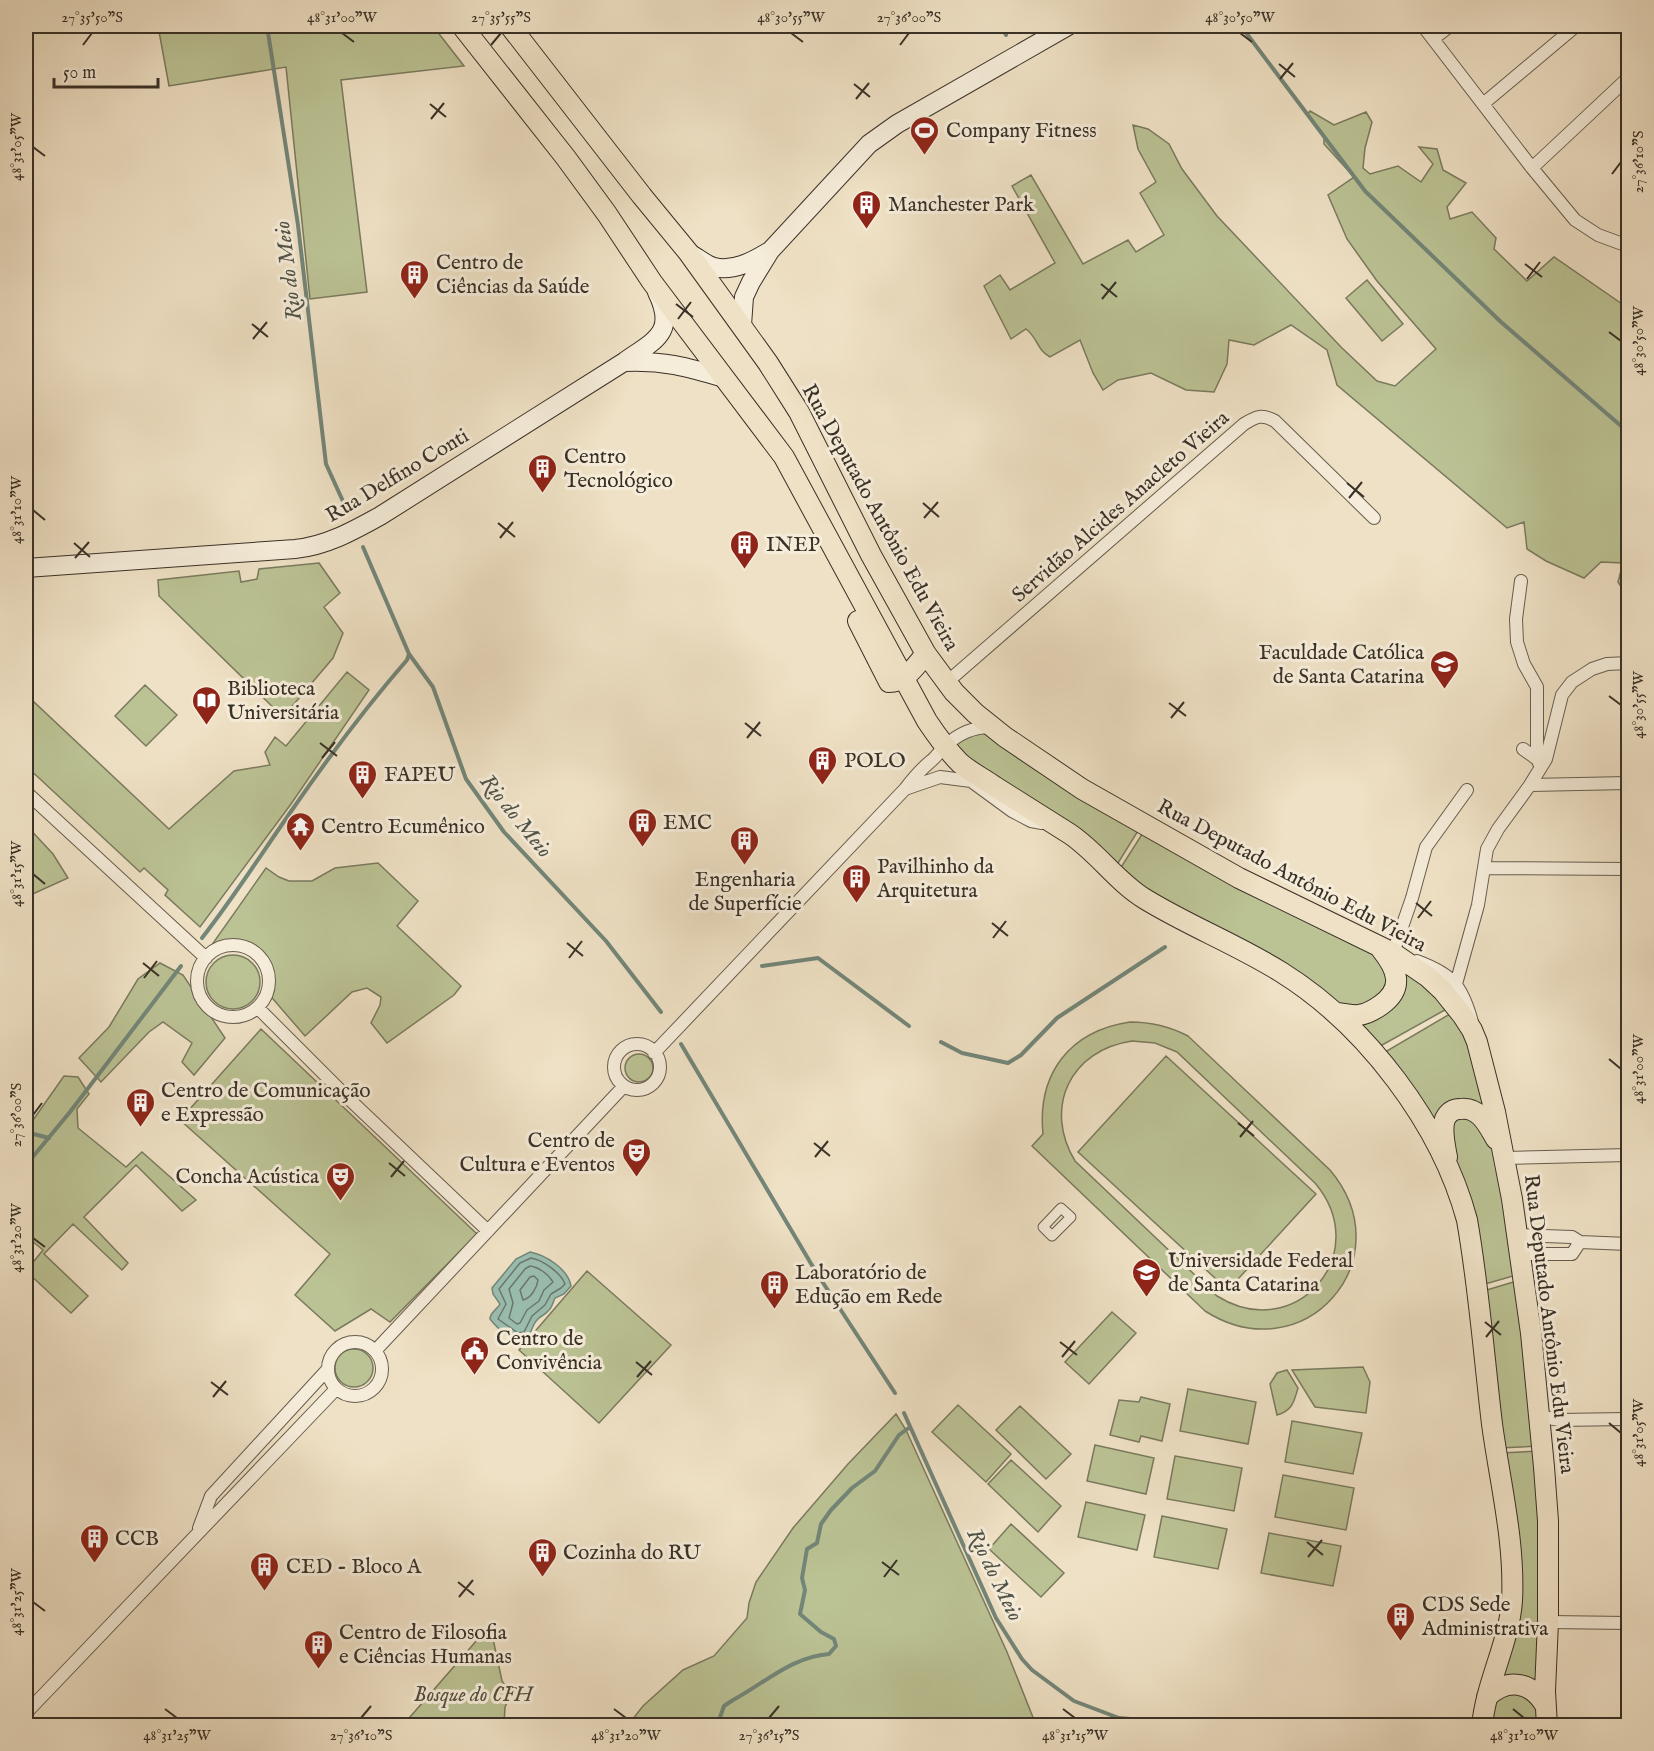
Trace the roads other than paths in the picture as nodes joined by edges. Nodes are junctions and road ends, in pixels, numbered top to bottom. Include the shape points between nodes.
1 (462, 26) edge
2 (510, 26) edge
3 (1068, 26) edge
4 (1423, 26) edge
5 (1450, 26) edge
6 (1576, 26) edge
7 (1433, 39) junction
8 (1629, 78) edge
9 (1483, 104) junction
10 (1532, 168) junction
11 (1629, 246) edge
12 (770, 251) junction
13 (688, 252) junction
14 (652, 282) junction
15 (742, 325) junction
16 (624, 362) junction
17 (729, 385) junction
18 (1374, 518) dead end
19 (26, 568) edge
20 (1521, 581) dead end
21 (926, 654) junction
22 (1629, 663) edge
23 (904, 678) junction
24 (946, 683) junction
25 (992, 727) junction
26 (1523, 749) dead end
27 (938, 753) junction
28 (959, 762) junction
29 (1539, 763) junction
30 (1629, 783) edge
31 (1530, 785) junction
32 (905, 789) junction
33 (1467, 790) dead end
34 (26, 792) edge
35 (1059, 827) junction
36 (1484, 868) junction
37 (1629, 869) edge
38 (1386, 949) junction
39 (206, 958) junction
40 (1456, 984) junction
41 (258, 1008) junction
42 (1335, 1013) junction
43 (1477, 1042) junction
44 (654, 1053) junction
45 (624, 1086) junction
46 (1503, 1154) junction
47 (1629, 1155) edge
48 (1449, 1170) junction
49 (488, 1231) junction
50 (1580, 1242) junction
51 (1519, 1244) junction
52 (1629, 1244) edge
53 (375, 1351) junction
54 (327, 1370) junction
55 (336, 1389) junction
56 (1539, 1416) junction
57 (1629, 1419) edge
58 (197, 1532) junction
59 (1548, 1622) junction
60 (1629, 1623) edge
61 (1487, 1697) junction
62 (1545, 1705) junction
63 (26, 1713) edge
64 (1482, 1725) edge
65 (1547, 1725) edge

1 - 14 main road via 566,158
2 - 13 main road, Rua Deputado Antônio Edu Vieira
3 - 12 main road via 881,135
4 - 7 street
5 - 7 street
6 - 9 street
7 - 9 street
8 - 10 street
9 - 10 street
10 - 11 street via 1575,220 1598,235
12 - 13 main road via 750,263 722,268
12 - 15 main road via 744,297
13 - 15 main road, Rua Deputado Antônio Edu Vieira
14 - 16 main road, Rua Delfino Conti via 664,306 665,323 653,342
14 - 17 main road
15 - 21 main road, Rua Deputado Antônio Edu Vieira via 800,412 871,555
16 - 17 main road via 666,363
16 - 19 main road, Rua Delfino Conti via 364,525 317,546
17 - 23 main road via 813,529 889,682
18 - 24 street, Servidão Alcides Anacleto Vieira via 1275,421 1266,416 1256,417
20 - 29 street via 1517,642 1537,687
21 - 23 main road
21 - 24 main road, Rua Deputado Antônio Edu Vieira
22 - 29 street via 1607,664 1572,682 1562,695 1546,759
23 - 27 main road via 927,721
24 - 25 main road, Rua Deputado Antônio Edu Vieira
25 - 27 street via 969,729
25 - 38 main road, Rua Deputado Antônio Edu Vieira via 1082,789 1239,878
26 - 29 street
27 - 28 main road via 953,754
27 - 32 street
28 - 32 street via 944,762 928,770
28 - 35 main road
29 - 31 street
30 - 31 street
31 - 36 street via 1491,839
32 - 35 street via 940,777 971,781 1031,821
32 - 44 street
33 - 38 street via 1426,847 1412,898
34 - 39 street
35 - 42 main road via 1086,845 1143,898 1280,971
36 - 37 street
36 - 40 street
38 - 40 street via 1435,969
38 - 42 main road via 1397,980 1394,992 1373,1011 1359,1015
38 - 43 main road, Rua Deputado Antônio Edu Vieira via 1443,991
39 - 41 street via 200,967 197,989 209,1008 229,1017 240,1017
39 - 41 street via 228,946 252,951 263,962 268,977 267,992
40 - 43 street via 1467,1000
41 - 49 street
42 - 48 main road via 1395,1078
43 - 46 main road, Rua Deputado Antônio Edu Vieira
44 - 45 street via 659,1066 655,1080 643,1089
44 - 45 street via 640,1044 617,1054 614,1071
45 - 49 street
46 - 47 street
46 - 48 main road via 1478,1113 1468,1108 1455,1109 1445,1120 1444,1130
46 - 51 main road, Rua Deputado Antônio Edu Vieira
48 - 61 main road via 1469,1228 1511,1545 1510,1615
49 - 53 street
50 - 51 street via 1572,1237
50 - 51 street via 1572,1254
50 - 52 street
51 - 56 main road, Rua Deputado Antônio Edu Vieira
53 - 54 street via 359,1342 341,1345 330,1357
53 - 55 street via 382,1366 373,1389 350,1396
54 - 55 street
54 - 58 street via 211,1496
55 - 58 street
56 - 57 street via 1559,1420
56 - 59 main road, Rua Deputado Antônio Edu Vieira via 1548,1521
58 - 63 street
59 - 60 street
59 - 62 main road, Rua Deputado Antônio Edu Vieira
61 - 62 main road via 1514,1684 1529,1688
61 - 64 main road
62 - 65 main road, Rua Deputado Antônio Edu Vieira

